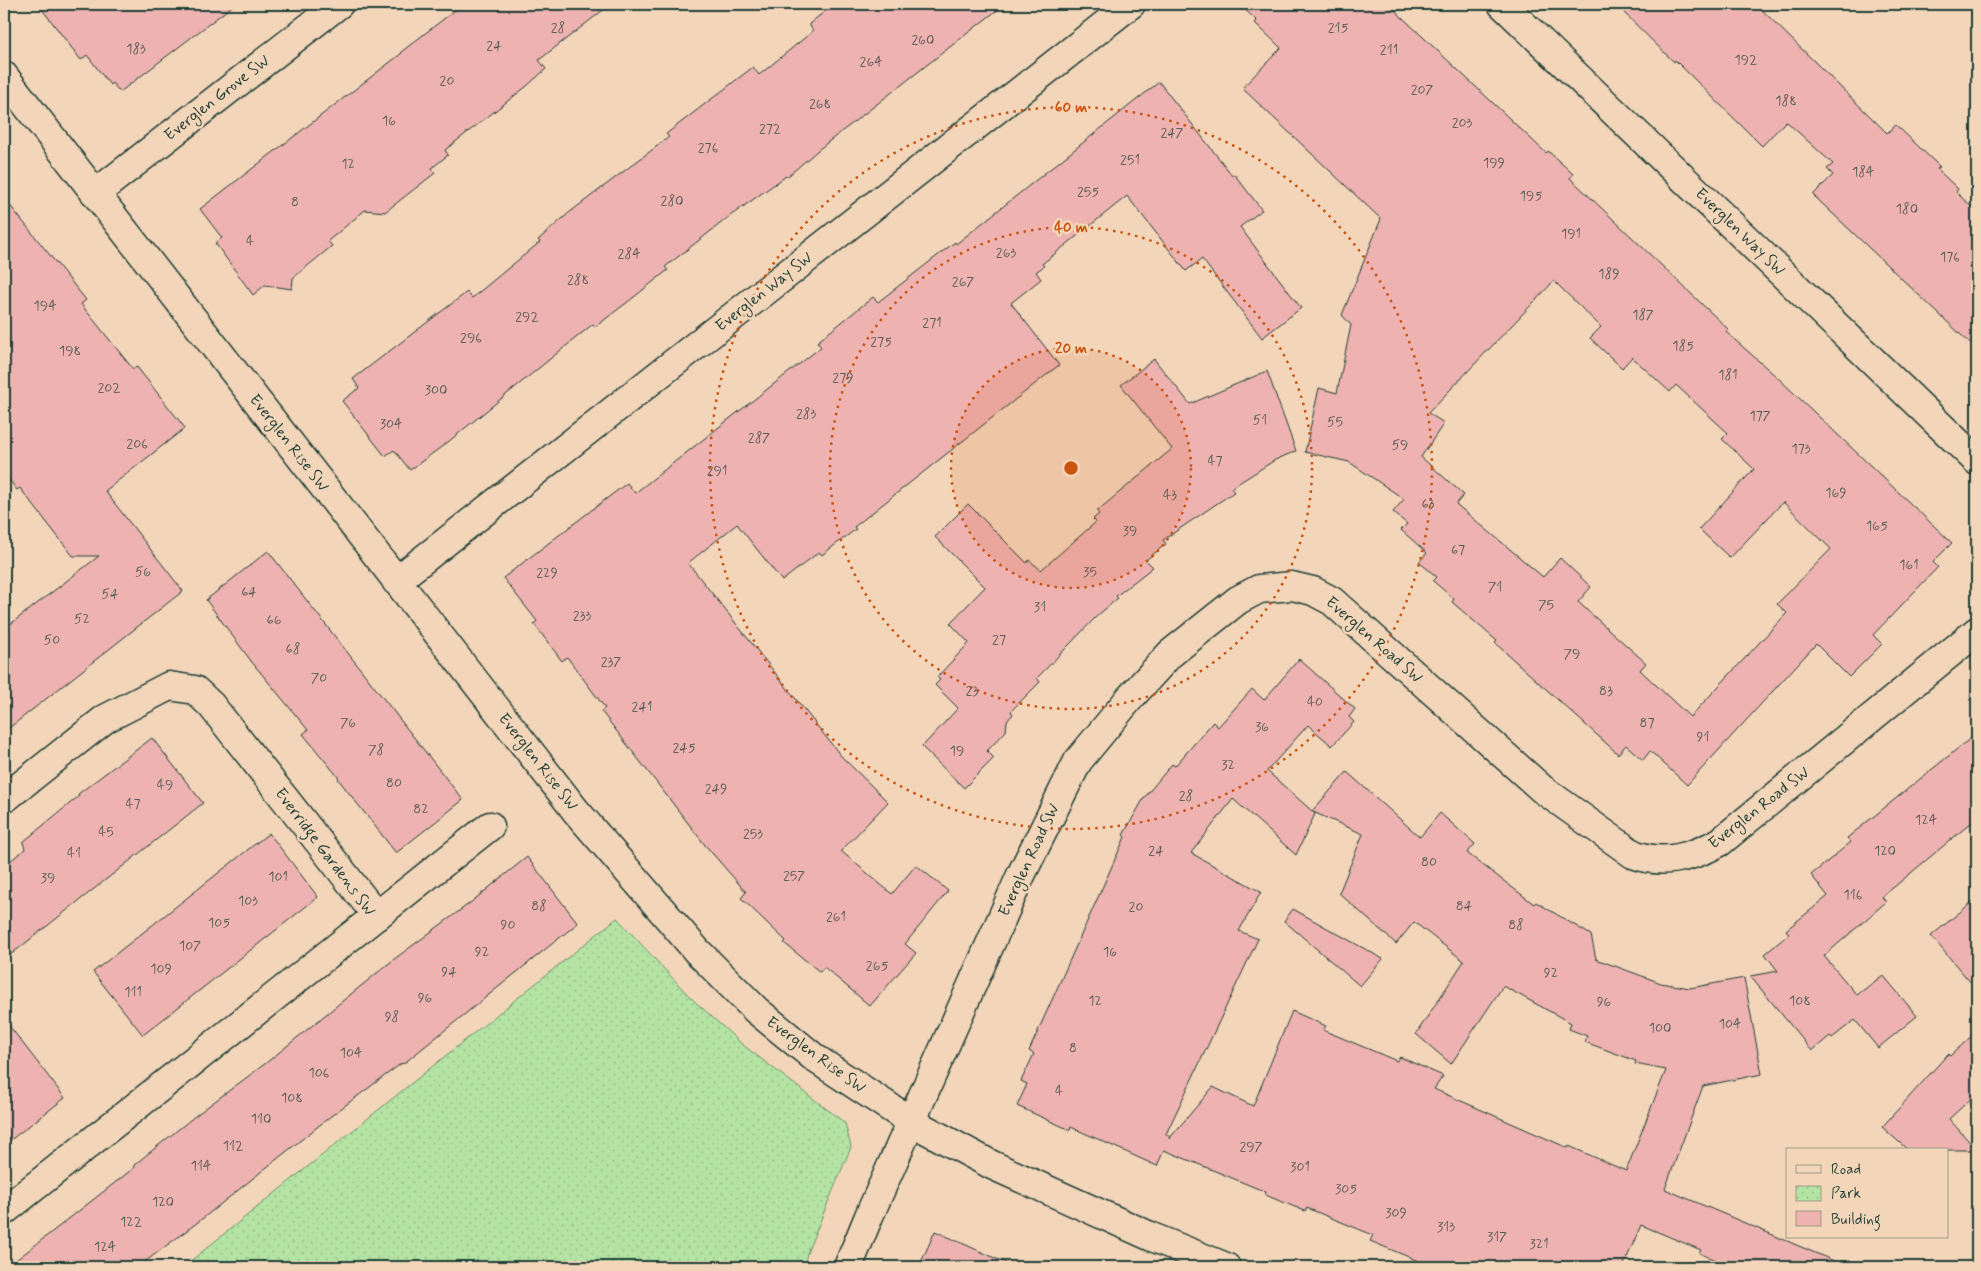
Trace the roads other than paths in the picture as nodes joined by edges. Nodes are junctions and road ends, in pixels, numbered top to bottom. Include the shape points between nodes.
1 (338, 4) edge
2 (1131, 4) edge
3 (1502, 4) edge
4 (4, 76) edge
5 (96, 193) junction
6 (1977, 461) edge
7 (396, 581) junction
8 (1977, 631) edge
9 (4, 799) edge
10 (490, 826) dead end
11 (377, 916) junction
12 (912, 1122) junction
13 (4, 1211) edge
14 (848, 1267) edge
15 (1226, 1267) edge

1 - 5 street, Everglen Grove SW
2 - 7 street, Everglen Way SW
3 - 6 street, Everglen Way SW
4 - 5 street, Everglen Rise SW
5 - 7 street, Everglen Rise SW
7 - 12 street, Everglen Rise SW via 576,812 697,951 756,1010 816,1059
8 - 12 street, Everglen Road SW via 1720,842 1681,859 1654,860 1634,854 1542,789 1332,600 1292,586 1259,589 1238,600 1170,654 1078,761 1021,875
9 - 11 street, Everridge Gardens SW via 104,719 169,686 195,690 211,705
10 - 11 street
11 - 13 street, Everridge Gardens SW
12 - 14 street, Everglen Road SW
12 - 15 street, Everglen Rise SW via 992,1165

